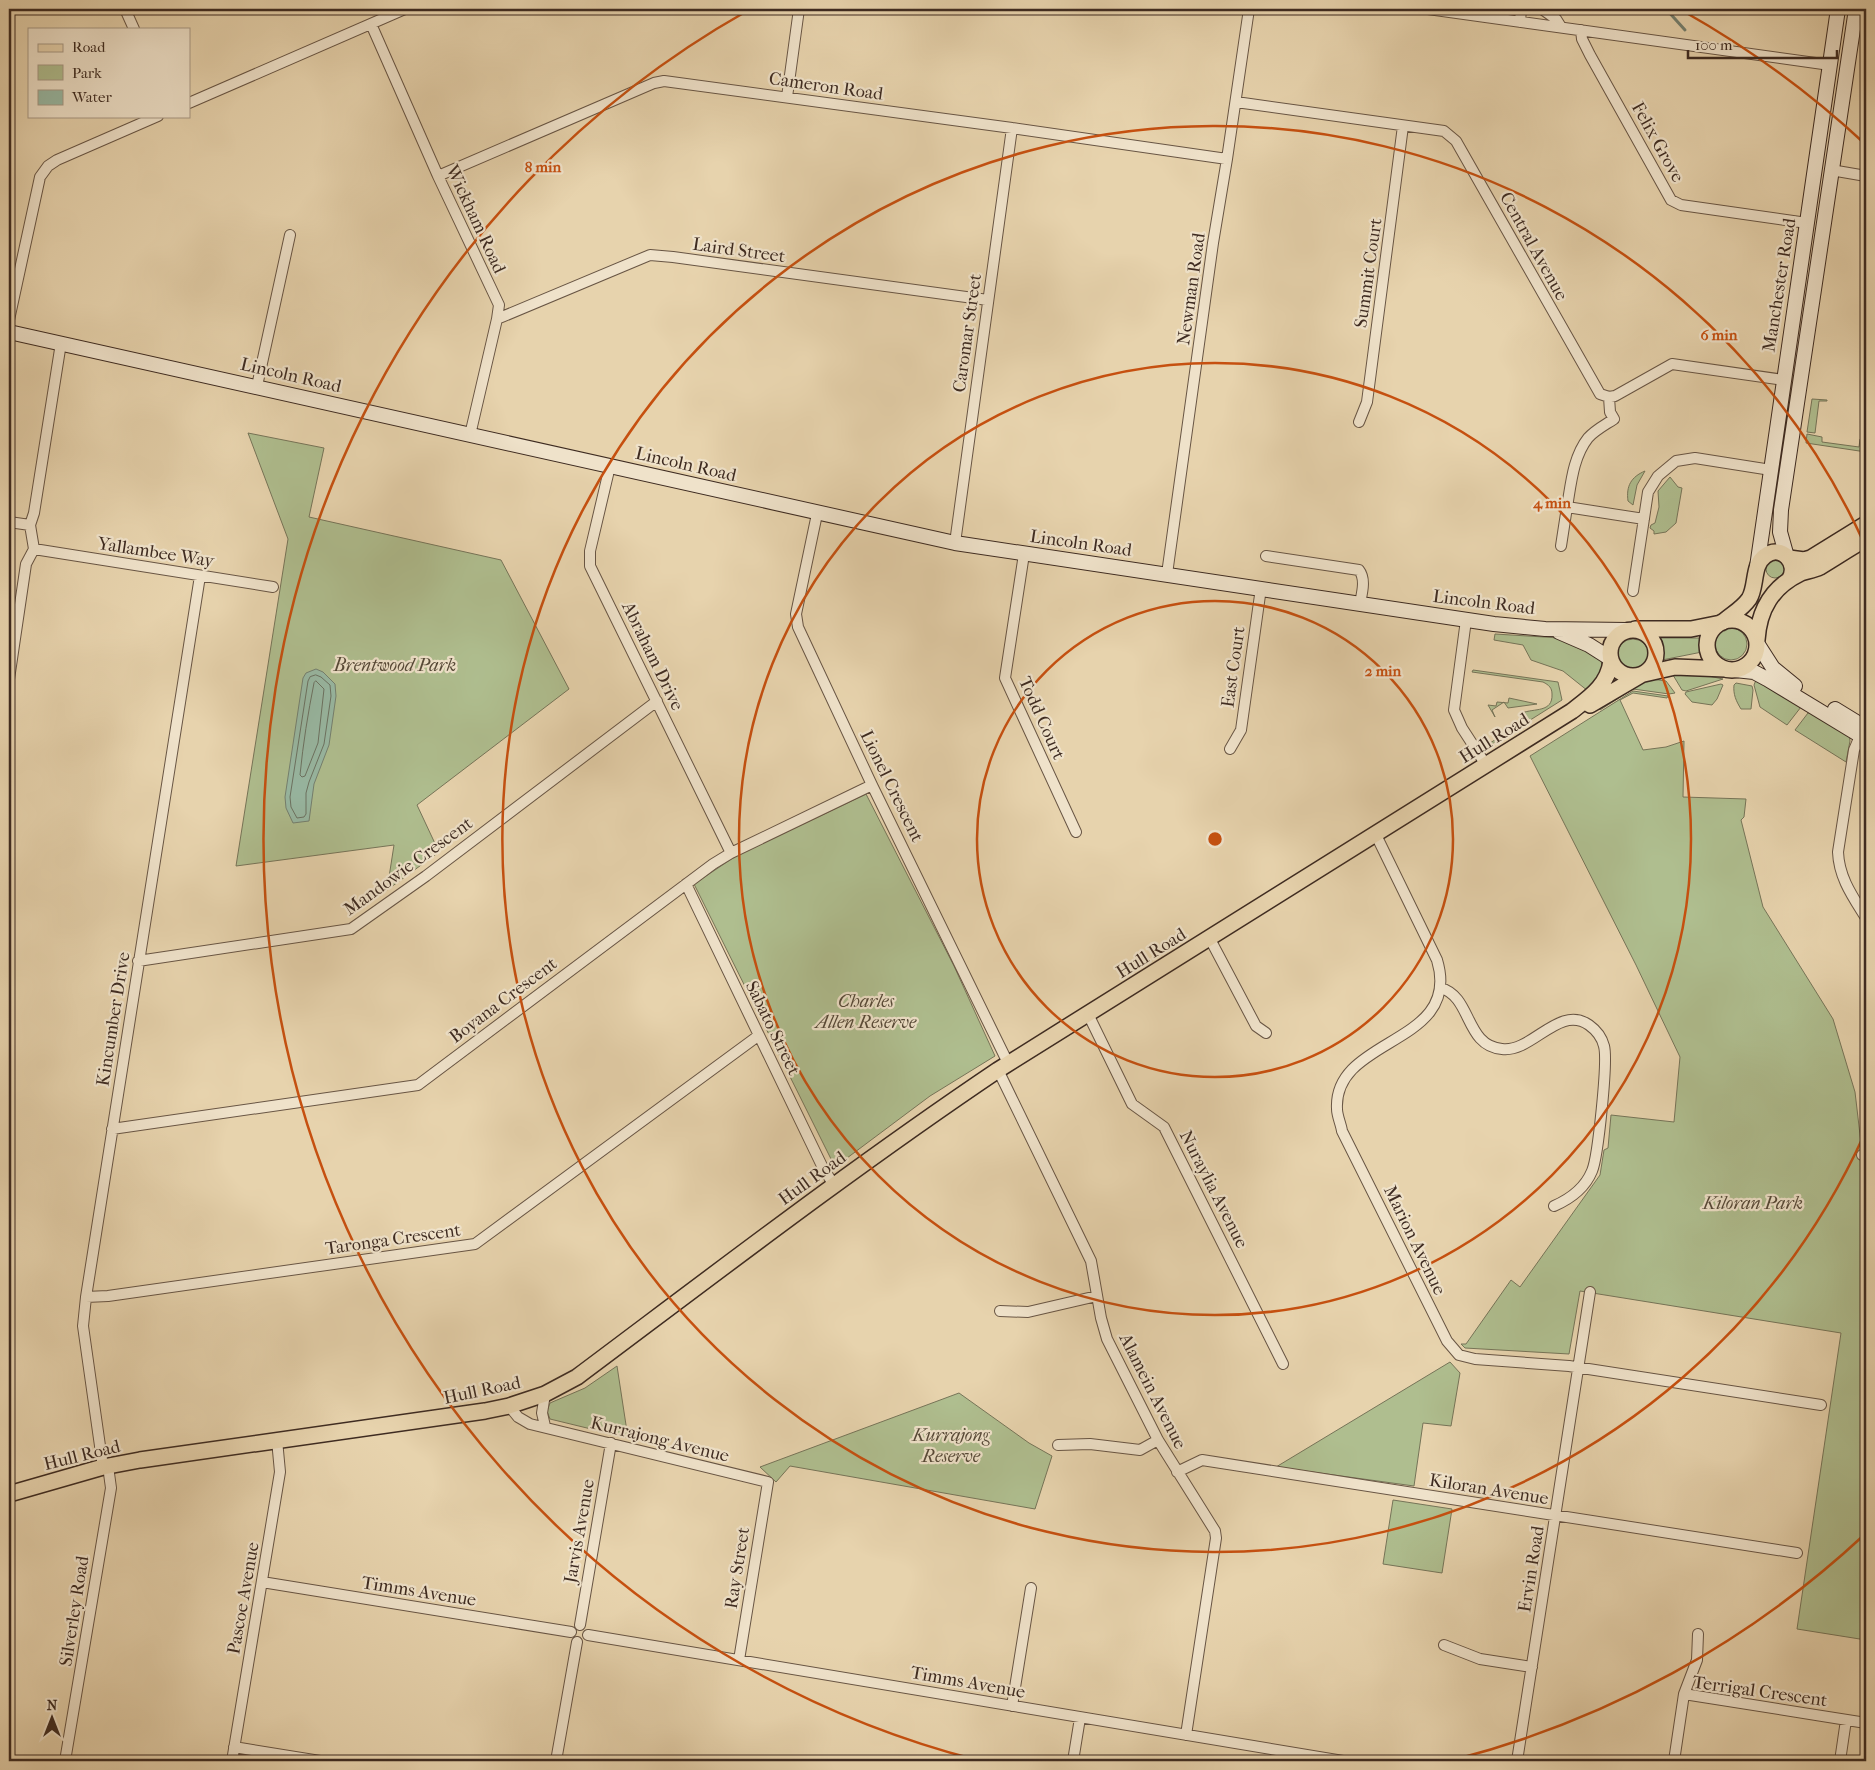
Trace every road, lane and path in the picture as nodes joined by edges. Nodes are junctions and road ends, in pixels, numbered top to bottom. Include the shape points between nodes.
1 (126, 9) edge
2 (405, 9) edge
3 (799, 9) edge
4 (1249, 9) edge
5 (1428, 9) edge
6 (1521, 9) edge
7 (1542, 9) edge
8 (1838, 9) edge
9 (1856, 9) edge
10 (1520, 22) junction
11 (371, 24) junction
12 (134, 28) edge
13 (1561, 28) junction
14 (1581, 30) junction
15 (1830, 65) junction
16 (787, 97) junction
17 (1236, 102) junction
18 (190, 103) edge
19 (153, 118) edge
20 (1404, 126) junction
21 (1012, 128) junction
22 (1227, 159) junction
23 (1815, 168) junction
24 (1830, 170) junction
25 (438, 176) junction
26 (1866, 176) edge
27 (1807, 223) junction
28 (290, 235) dead end
29 (988, 300) junction
30 (497, 319) junction
31 (9, 320) edge
32 (9, 332) edge
33 (61, 343) junction
34 (1784, 380) junction
35 (1799, 382) junction
36 (257, 386) junction
37 (1609, 397) junction
38 (1359, 422) dead end
39 (470, 435) junction
40 (610, 466) junction
41 (1771, 470) junction
42 (1567, 507) junction
43 (816, 514) junction
44 (1644, 519) junction
45 (9, 522) edge
46 (1866, 524) edge
47 (30, 525) junction
48 (1866, 539) edge
49 (955, 543) junction
50 (1561, 546) dead end
51 (34, 548) junction
52 (1024, 554) junction
53 (1266, 556) dead end
54 (1825, 557) junction
55 (1788, 558) junction
56 (1757, 568) junction
57 (1167, 574) junction
58 (200, 576) junction
59 (1787, 582) junction
60 (273, 587) dead end
61 (1261, 588) junction
62 (1633, 591) dead end
63 (1360, 603) junction
64 (1466, 620) junction
65 (1722, 622) junction
66 (1545, 629) junction
67 (1630, 630) junction
68 (1757, 642) junction
69 (1611, 660) junction
70 (1731, 670) junction
71 (1642, 674) junction
72 (9, 679) edge
73 (1810, 700) junction
74 (657, 701) junction
75 (1572, 711) junction
76 (1864, 733) edge
77 (1230, 749) dead end
78 (1486, 765) junction
79 (872, 785) junction
80 (1076, 832) dead end
81 (1376, 835) junction
82 (731, 853) junction
83 (686, 884) junction
84 (1866, 918) edge
85 (1210, 939) junction
86 (138, 962) junction
87 (1441, 988) junction
88 (1088, 1014) junction
89 (1266, 1033) dead end
90 (758, 1036) junction
91 (1003, 1066) junction
92 (112, 1129) junction
93 (834, 1185) junction
94 (1554, 1206) dead end
95 (1590, 1292) dead end
96 (1097, 1296) junction
97 (86, 1297) junction
98 (1000, 1312) dead end
99 (1283, 1364) dead end
100 (1579, 1368) junction
101 (545, 1394) junction
102 (1821, 1405) dead end
103 (509, 1406) junction
104 (545, 1426) junction
105 (277, 1440) junction
106 (1158, 1440) junction
107 (611, 1443) junction
108 (1058, 1445) dead end
109 (106, 1467) junction
110 (1177, 1472) junction
111 (768, 1482) joint
112 (9, 1494) edge
113 (1556, 1516) junction
114 (1797, 1553) dead end
115 (262, 1582) junction
116 (1031, 1588) dead end
117 (580, 1625) junction
118 (571, 1632) junction
119 (1698, 1634) dead end
120 (588, 1635) junction
121 (577, 1642) junction
122 (1444, 1645) dead end
123 (739, 1660) junction
124 (1532, 1667) junction
125 (1684, 1694) junction
126 (1012, 1706) junction
127 (1080, 1718) junction
128 (1846, 1720) junction
129 (1866, 1723) edge
130 (1186, 1735) junction
131 (234, 1747) junction
132 (65, 1761) edge
133 (232, 1761) edge
134 (320, 1761) edge
135 (556, 1761) edge
136 (1073, 1761) edge
137 (1344, 1761) edge
138 (1517, 1761) edge
139 (1674, 1761) edge
140 (1840, 1761) edge

1 - 12 street
2 - 11 street
3 - 16 street
4 - 17 street, Newman Road
5 - 10 street
6 - 10 street
7 - 13 street via 1556,19
8 - 15 main road, Manchester Road
9 - 24 main road, Manchester Road
10 - 13 street
11 - 18 street
11 - 25 street, Wickham Road
13 - 14 street
14 - 15 street
14 - 27 street, Felix Grove via 1590,55 1671,200 1681,205
15 - 23 main road, Manchester Road
16 - 21 street, Cameron Road
16 - 25 street, Cameron Road via 674,81 654,83
17 - 20 street, Central Avenue
17 - 22 street, Newman Road
19 - 31 street via 57,160 44,170
20 - 37 street, Central Avenue via 1444,131 1456,141 1597,391
20 - 38 street, Summit Court via 1367,402
21 - 22 street, Cameron Road
21 - 29 street, Caromar Street
22 - 57 street, Newman Road
23 - 24 main road
23 - 27 main road, Manchester Road
24 - 26 street
24 - 35 main road, Manchester Road
25 - 30 street, Wickham Road via 499,305
27 - 34 main road, Manchester Road
28 - 36 street
29 - 30 street, Laird Street via 650,255
29 - 49 street, Caromar Street
30 - 39 street, Wickham Road
32 - 33 main road, Lincoln Road
33 - 36 main road, Lincoln Road
33 - 47 street
34 - 35 main road
34 - 37 street via 1672,364
34 - 41 main road, Manchester Road
35 - 55 main road, Manchester Road via 1779,521
36 - 39 main road, Lincoln Road
37 - 42 street via 1614,419 1594,432 1582,449
39 - 40 main road, Lincoln Road
40 - 43 main road, Lincoln Road
40 - 74 street, Abraham Drive via 590,551 590,566
41 - 44 street via 1696,458 1676,461 1657,477 1648,492
41 - 56 main road, Manchester Road
42 - 44 street
42 - 50 street
43 - 49 main road, Lincoln Road
43 - 79 street, Lionel Crescent via 796,614 798,627
44 - 62 street
45 - 47 street
46 - 54 main road
47 - 51 street
48 - 54 main road
49 - 52 main road, Lincoln Road
51 - 58 street, Yallambee Way
51 - 72 street via 26,564
52 - 57 main road, Lincoln Road
52 - 80 street, Todd Court via 1005,678
53 - 63 street via 1360,570 1363,584
54 - 55 main road
54 - 59 main road
55 - 56 main road via 1780,553 1771,553 1763,557
55 - 59 main road via 1793,569
56 - 59 main road via 1759,578 1765,583 1774,586
56 - 65 main road via 1749,600
57 - 61 main road, Lincoln Road
58 - 60 street, Yallambee Way
58 - 86 street, Kincumber Drive
59 - 68 main road via 1764,606
61 - 63 main road, Lincoln Road
61 - 77 street, East Court via 1241,730
63 - 64 main road, Lincoln Road
64 - 66 main road, Lincoln Road
64 - 78 street via 1454,710
65 - 67 main road via 1684,630
65 - 68 main road via 1744,623
65 - 70 main road via 1710,634 1708,650 1713,662
66 - 67 main road, Lincoln Road
66 - 69 main road, Lincoln Road via 1578,639
67 - 69 main road via 1613,640
67 - 71 main road via 1648,637 1655,649 1654,662
68 - 70 main road via 1751,661 1746,666
68 - 73 main road via 1779,675
69 - 71 main road via 1622,674
69 - 75 main road, Hull Road via 1607,678 1599,689
70 - 71 main road, Hull Road via 1675,667
70 - 73 main road via 1758,674
71 - 75 main road, Hull Road via 1594,703
73 - 76 main road
74 - 82 street, Abraham Drive
74 - 86 street, Mandowie Crescent via 351,929
75 - 78 main road, Hull Road
76 - 84 street via 1854,750 1838,861 1844,883
78 - 81 main road, Hull Road
79 - 82 street, Boyana Crescent
79 - 91 street, Lionel Crescent
81 - 85 main road, Hull Road
81 - 87 street, Marion Avenue via 1438,960 1442,973
82 - 83 street, Boyana Crescent
83 - 90 street, Sabato Street
83 - 92 street, Boyana Crescent via 418,1084
85 - 88 main road, Hull Road
85 - 89 street via 1256,1026
86 - 92 street, Kincumber Drive
87 - 94 street via 1452,992 1480,1040 1494,1048 1518,1047 1555,1025 1571,1020 1588,1024 1602,1040 1605,1058 1595,1162 1584,1184 1567,1200
87 - 100 street, Marion Avenue via 1433,1008 1422,1022 1350,1071 1339,1092 1337,1109 1342,1131 1447,1342 1459,1355
88 - 91 main road, Hull Road
88 - 99 street, Nuraylia Avenue via 1132,1104 1164,1127
90 - 93 street, Sabato Street
90 - 97 street, Taronga Crescent via 476,1244
91 - 93 main road, Hull Road
91 - 96 street, Alamein Avenue via 1091,1260
92 - 97 street, Kincumber Drive
93 - 101 main road, Hull Road via 577,1377
95 - 100 street, Ervin Road
96 - 98 street via 1028,1312
96 - 106 street, Alamein Avenue via 1107,1338
97 - 109 street, Kincumber Drive via 83,1326
100 - 102 street, Marion Avenue
100 - 113 street, Ervin Road
101 - 103 main road, Hull Road
101 - 104 street via 542,1413
103 - 104 street, Kurrajong Avenue via 530,1424
103 - 105 main road, Hull Road
104 - 107 street, Kurrajong Avenue
105 - 109 main road, Hull Road
105 - 115 street, Pascoe Avenue via 280,1472
106 - 108 street via 1140,1450 1090,1444
106 - 110 street, Alamein Avenue
107 - 111 street, Kurrajong Avenue
107 - 117 street, Jarvis Avenue
109 - 112 main road, Hull Road
109 - 132 street, Silverley Road via 110,1488
110 - 113 street, Kiloran Avenue via 1202,1460
110 - 130 street, Alamein Avenue via 1215,1531 1216,1538
111 - 123 street, Ray Street
113 - 114 street, Kiloran Avenue
113 - 124 street, Ervin Road
115 - 118 street, Timms Avenue
115 - 131 street, Pascoe Avenue
116 - 126 street
117 - 118 street
117 - 120 street via 585,1627
118 - 121 street
119 - 125 street via 1697,1660
120 - 121 street
120 - 123 street, Timms Avenue
121 - 135 street
122 - 124 street via 1480,1659
123 - 126 street, Timms Avenue
124 - 138 street, Ervin Road
125 - 128 street, Terrigal Crescent
125 - 139 street, Terrigal Crescent
126 - 127 street, Timms Avenue
127 - 130 street, Timms Avenue
127 - 136 street
128 - 129 street, Terrigal Crescent
128 - 140 street
130 - 137 street, Timms Avenue
131 - 133 street, Pascoe Avenue
131 - 134 street

